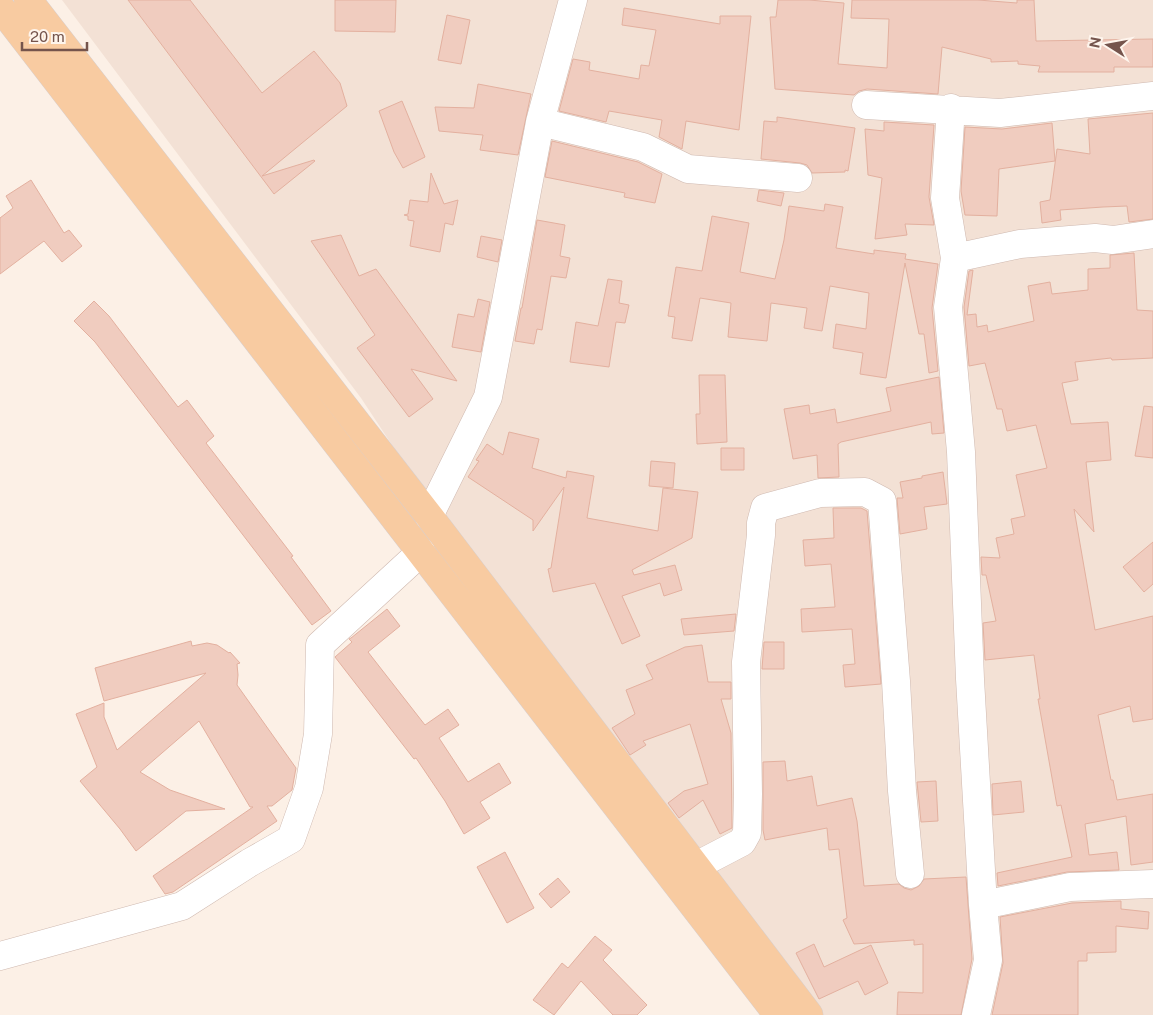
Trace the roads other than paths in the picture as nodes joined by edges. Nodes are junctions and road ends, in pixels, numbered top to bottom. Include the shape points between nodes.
1 (28, 0) edge
2 (573, 0) edge
3 (0, 7) edge
4 (1153, 96) edge
5 (866, 104) dead end
6 (951, 108) junction
7 (540, 122) junction
8 (798, 178) dead end
9 (1153, 234) edge
10 (955, 258) junction
11 (429, 516) junction
12 (421, 552) junction
13 (696, 866) junction
14 (910, 874) dead end
15 (1153, 884) edge
16 (983, 905) junction
17 (0, 956) edge
18 (778, 1015) edge
19 (810, 1015) edge
20 (976, 1015) edge

1 - 11 main road
2 - 7 street
3 - 12 main road
4 - 6 street via 1000,113
5 - 6 street
6 - 10 street via 945,198
7 - 8 street via 643,147 688,169
7 - 11 street via 488,397
9 - 10 street via 1113,240 1094,238 1020,244
10 - 16 street via 948,306 961,452
11 - 13 main road
12 - 17 street via 320,645 318,734 309,788 291,839 182,906
12 - 18 main road
13 - 14 street via 742,842 747,833 746,662 765,508 820,493 865,492 882,501
13 - 19 main road
15 - 16 street via 1070,888
16 - 20 street via 988,960

